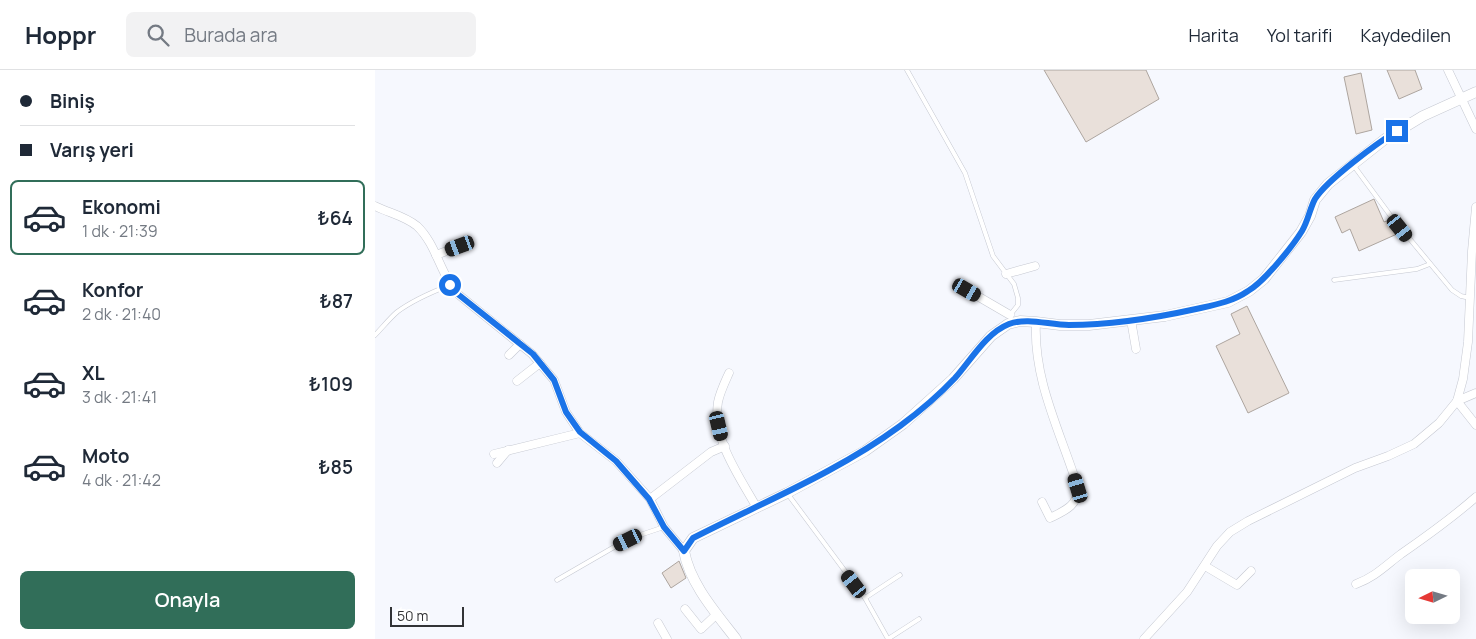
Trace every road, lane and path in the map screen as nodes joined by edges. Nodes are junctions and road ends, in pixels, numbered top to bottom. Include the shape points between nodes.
1 (907, 70) edge
2 (1448, 70) edge
3 (1476, 92) edge
4 (1461, 99) junction
5 (1476, 129) edge
6 (1352, 164) junction
7 (375, 206) edge
8 (1476, 207) edge
9 (460, 246) dead end
10 (436, 255) junction
11 (1429, 264) junction
12 (1035, 266) dead end
13 (1006, 274) junction
14 (1334, 280) dead end
15 (450, 285) junction
16 (967, 290) dead end
17 (1470, 298) junction
18 (1009, 320) junction
19 (1131, 320) junction
20 (1036, 322) junction
21 (375, 335) edge
22 (520, 344) junction
23 (1136, 349) dead end
24 (509, 355) dead end
25 (540, 363) junction
26 (729, 373) dead end
27 (517, 382) dead end
28 (1476, 393) edge
29 (1457, 401) junction
30 (1476, 425) edge
31 (580, 432) junction
32 (725, 446) junction
33 (508, 450) junction
34 (494, 454) dead end
35 (497, 462) dead end
36 (787, 493) junction
37 (1476, 497) edge
38 (649, 499) junction
39 (1042, 502) dead end
40 (757, 508) junction
41 (664, 527) junction
42 (684, 551) junction
43 (1205, 566) junction
44 (1251, 571) dead end
45 (900, 575) dead end
46 (557, 580) dead end
47 (1356, 584) dead end
48 (865, 598) junction
49 (685, 609) dead end
50 (717, 614) junction
51 (919, 619) dead end
52 (658, 623) dead end
53 (701, 629) junction
54 (667, 639) edge
55 (701, 639) edge
56 (736, 639) edge
57 (888, 639) edge
58 (1144, 639) edge

1 - 13 lane via 965,173 989,248 995,262
2 - 4 street
3 - 4 street
4 - 5 street
4 - 6 street via 1423,116
6 - 11 lane
6 - 19 street via 1315,200 1301,232 1264,278 1249,291 1228,302
7 - 10 street via 416,225 428,238
8 - 17 street
9 - 10 street
10 - 15 street
11 - 14 lane via 1417,269
11 - 17 lane via 1456,294
12 - 13 street
13 - 18 lane via 1014,284 1018,298 1018,305
15 - 21 lane via 408,305
15 - 22 street
16 - 18 street
17 - 29 street via 1468,342
18 - 20 street
18 - 36 street via 953,379 903,424 865,451
19 - 20 street via 1089,325
19 - 23 street
20 - 39 street via 1039,373 1078,492 1069,508 1050,518
22 - 24 street
22 - 25 street
25 - 27 street
25 - 31 street via 554,380 566,412
26 - 32 street via 718,414
28 - 29 street
29 - 30 street
29 - 43 street via 1439,423 1414,444 1355,468 1229,532
31 - 33 street
31 - 38 street via 616,461
32 - 38 street via 711,452
32 - 40 street
33 - 34 street
33 - 35 street
36 - 40 street
36 - 48 lane
37 - 47 street via 1370,579
38 - 41 street
40 - 42 street via 693,538
41 - 42 street
41 - 46 lane via 618,545
42 - 50 street via 696,582
43 - 44 street via 1237,585
43 - 58 street via 1187,592
45 - 48 lane
48 - 57 lane
49 - 53 street
50 - 53 street
50 - 56 street
51 - 57 lane
52 - 54 street
53 - 55 street

